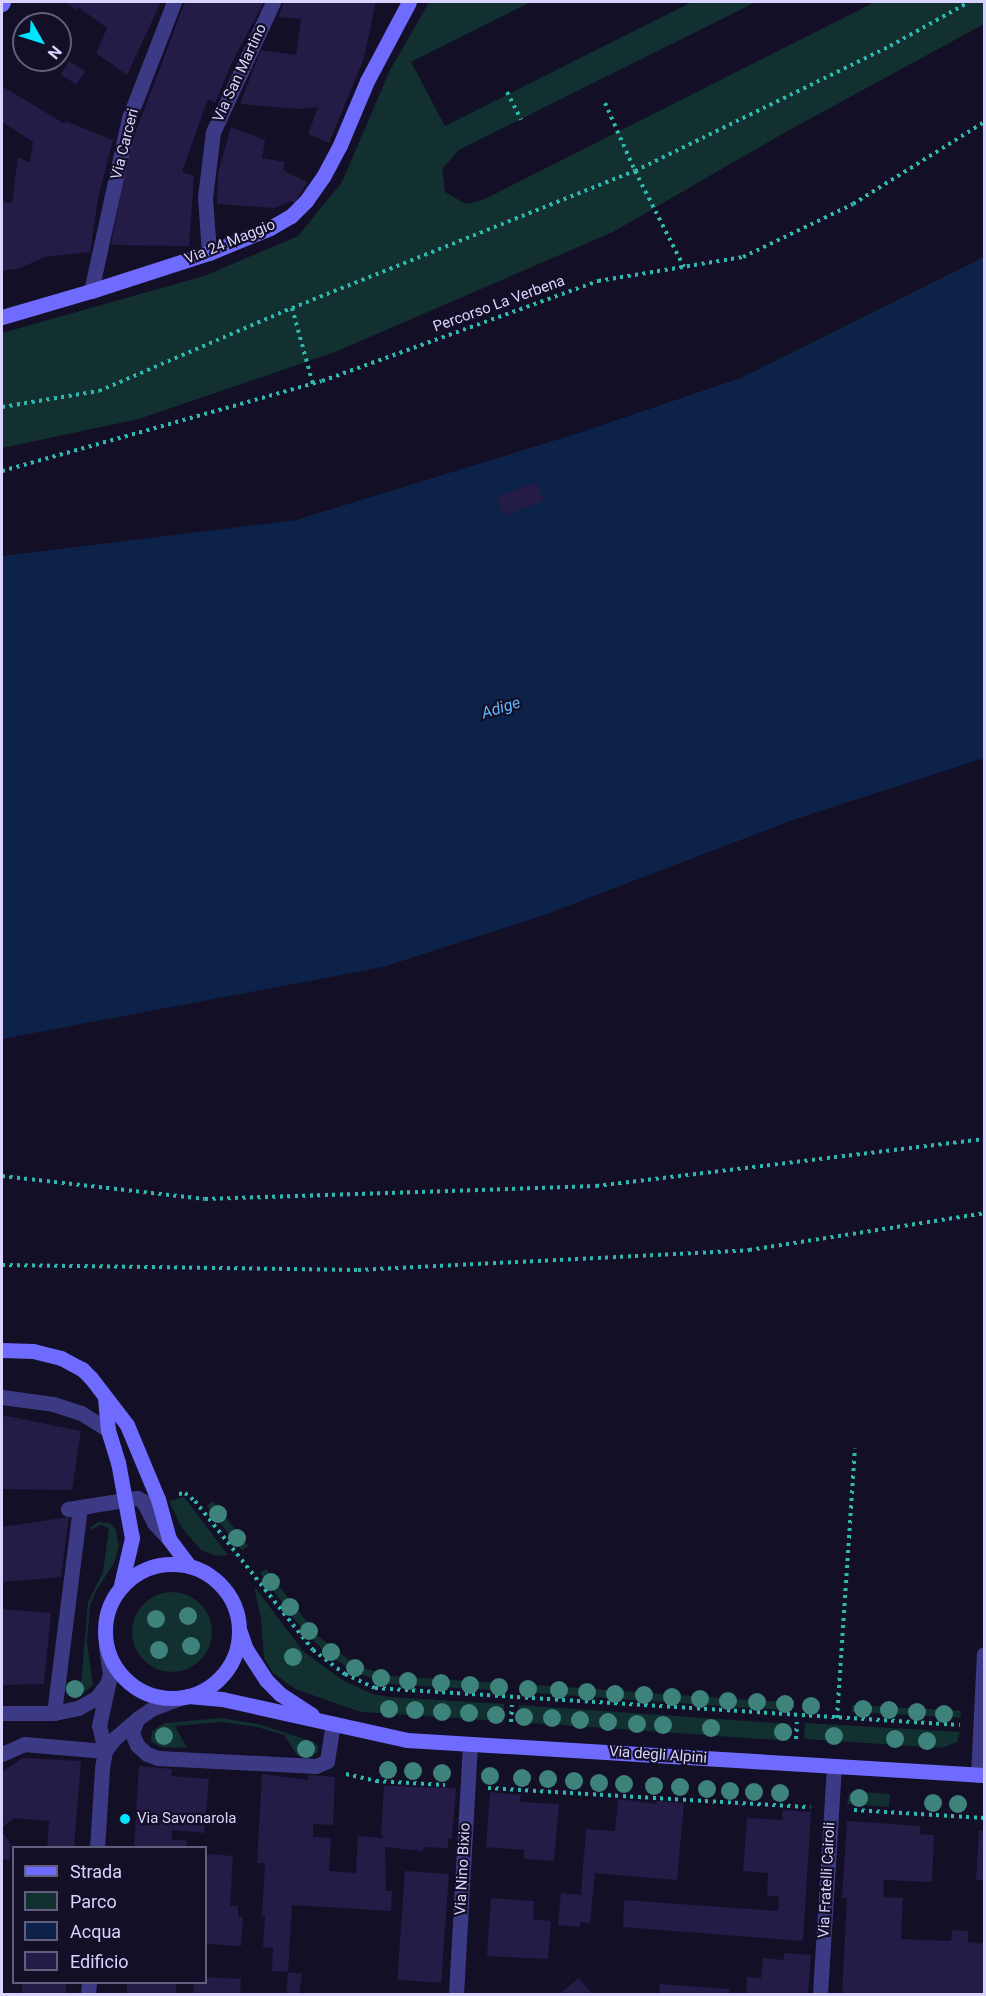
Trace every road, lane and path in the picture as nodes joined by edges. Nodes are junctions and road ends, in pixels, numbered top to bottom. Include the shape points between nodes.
1 (174, 2) edge
2 (273, 2) edge
3 (409, 2) edge
4 (969, 2) edge
5 (507, 92) dead end
6 (605, 103) dead end
7 (521, 120) dead end
8 (984, 122) edge
9 (635, 171) junction
10 (209, 253) junction
11 (684, 267) junction
12 (91, 291) junction
13 (292, 308) junction
14 (2, 317) edge
15 (313, 384) junction
16 (2, 407) edge
17 (2, 471) edge
18 (984, 1139) edge
19 (2, 1176) edge
20 (984, 1213) edge
21 (2, 1265) edge
22 (2, 1350) edge
23 (105, 1394) junction
24 (2, 1396) edge
25 (108, 1430) junction
26 (855, 1449) dead end
27 (126, 1500) junction
28 (195, 1501) dead end
29 (169, 1539) junction
30 (189, 1566) junction
31 (115, 1595) junction
32 (239, 1629) junction
33 (106, 1646) junction
34 (984, 1654) edge
35 (110, 1675) junction
36 (185, 1697) junction
37 (512, 1705) dead end
38 (2, 1713) edge
39 (54, 1713) junction
40 (837, 1718) junction
41 (137, 1719) junction
42 (511, 1722) dead end
43 (797, 1722) dead end
44 (333, 1725) junction
45 (960, 1725) dead end
46 (796, 1739) dead end
47 (470, 1744) junction
48 (105, 1751) junction
49 (2, 1754) edge
50 (322, 1765) junction
51 (834, 1766) junction
52 (981, 1775) edge
53 (450, 1786) dead end
54 (483, 1788) dead end
55 (814, 1808) dead end
56 (847, 1809) dead end
57 (984, 1818) edge
58 (97, 1846) edge
59 (456, 1995) edge
60 (820, 1995) edge

1 - 12 street, Via Carceri via 129,118
2 - 10 street, Via San Martino via 213,132 205,197
3 - 10 street, Via 24 Maggio via 367,81 340,145 306,201 270,228
4 - 9 path via 890,46
5 - 7 path
6 - 9 path
8 - 11 path, Percorso La Verbena via 843,209 743,257
9 - 11 path
9 - 13 path
10 - 12 street, Via 24 Maggio
11 - 15 path, Percorso La Verbena via 598,281
12 - 14 street, Via 24 Maggio
13 - 15 path
13 - 16 path via 99,391
15 - 17 path, Percorso La Verbena
18 - 19 path via 597,1186 205,1199
20 - 21 path via 749,1250 358,1269
22 - 23 street via 33,1351 62,1358 82,1369
23 - 25 street
23 - 29 street via 127,1425 158,1499
24 - 25 street via 81,1413
25 - 27 street
26 - 40 path
27 - 29 street via 143,1501 154,1523
27 - 31 street via 132,1538 123,1582
27 - 39 street via 74,1508
28 - 40 path via 313,1650 345,1674 375,1688
29 - 30 street
30 - 31 street via 153,1567 132,1578
30 - 32 street via 225,1589
31 - 33 street via 106,1620
32 - 36 street via 238,1644 226,1672 203,1691
32 - 44 street, Via degli Alpini via 246,1649 266,1680 296,1706
33 - 35 street
33 - 36 street via 116,1668 133,1686 156,1696
34 - 52 street
35 - 39 street via 102,1692 89,1704
35 - 48 street via 99,1725
36 - 41 street via 153,1708
36 - 44 street, Via degli Alpini via 222,1699
37 - 42 path
38 - 39 street
40 - 45 path
41 - 48 street
41 - 50 street via 132,1733 137,1745 158,1758
43 - 46 path
44 - 47 street, Via degli Alpini via 407,1740
44 - 50 street via 330,1755
47 - 51 street, Via degli Alpini
47 - 59 street, Via Nino Bixio
48 - 49 street via 24,1744
48 - 58 street
50 - 53 path via 376,1781
51 - 52 street, Via degli Alpini
51 - 60 street, Via Fratelli Cairoli
54 - 55 path
56 - 57 path

